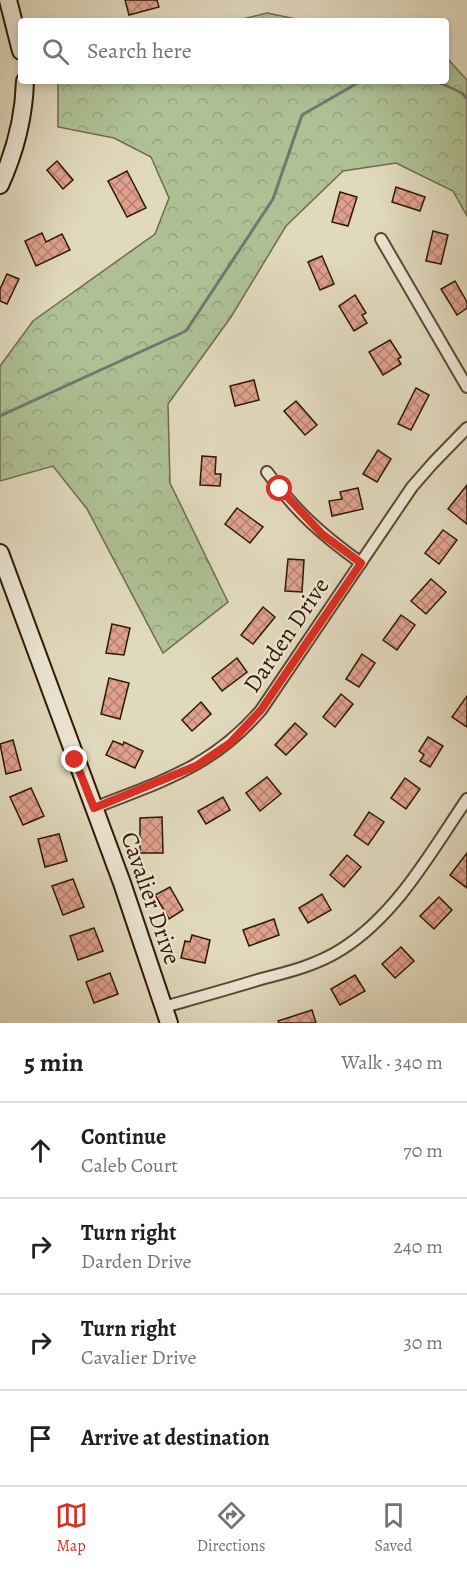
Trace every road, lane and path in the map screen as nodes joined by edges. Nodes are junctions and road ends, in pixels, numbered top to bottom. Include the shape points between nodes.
1 (8, 0) edge
2 (18, 39) edge
3 (25, 84) edge
4 (0, 185) edge
5 (381, 239) dead end
6 (467, 387) edge
7 (467, 428) edge
8 (267, 472) dead end
9 (0, 553) edge
10 (361, 563) junction
11 (467, 800) edge
12 (94, 808) junction
13 (167, 1015) edge

1 - 2 street
3 - 4 street via 16,143
5 - 6 street
7 - 10 street, Darden Drive via 412,487
8 - 10 street via 298,511
9 - 12 street, Cavalier Drive
10 - 12 street, Darden Drive via 261,710 230,743 196,766
11 - 13 street via 419,871 359,937 302,968
12 - 13 street, Cavalier Drive

